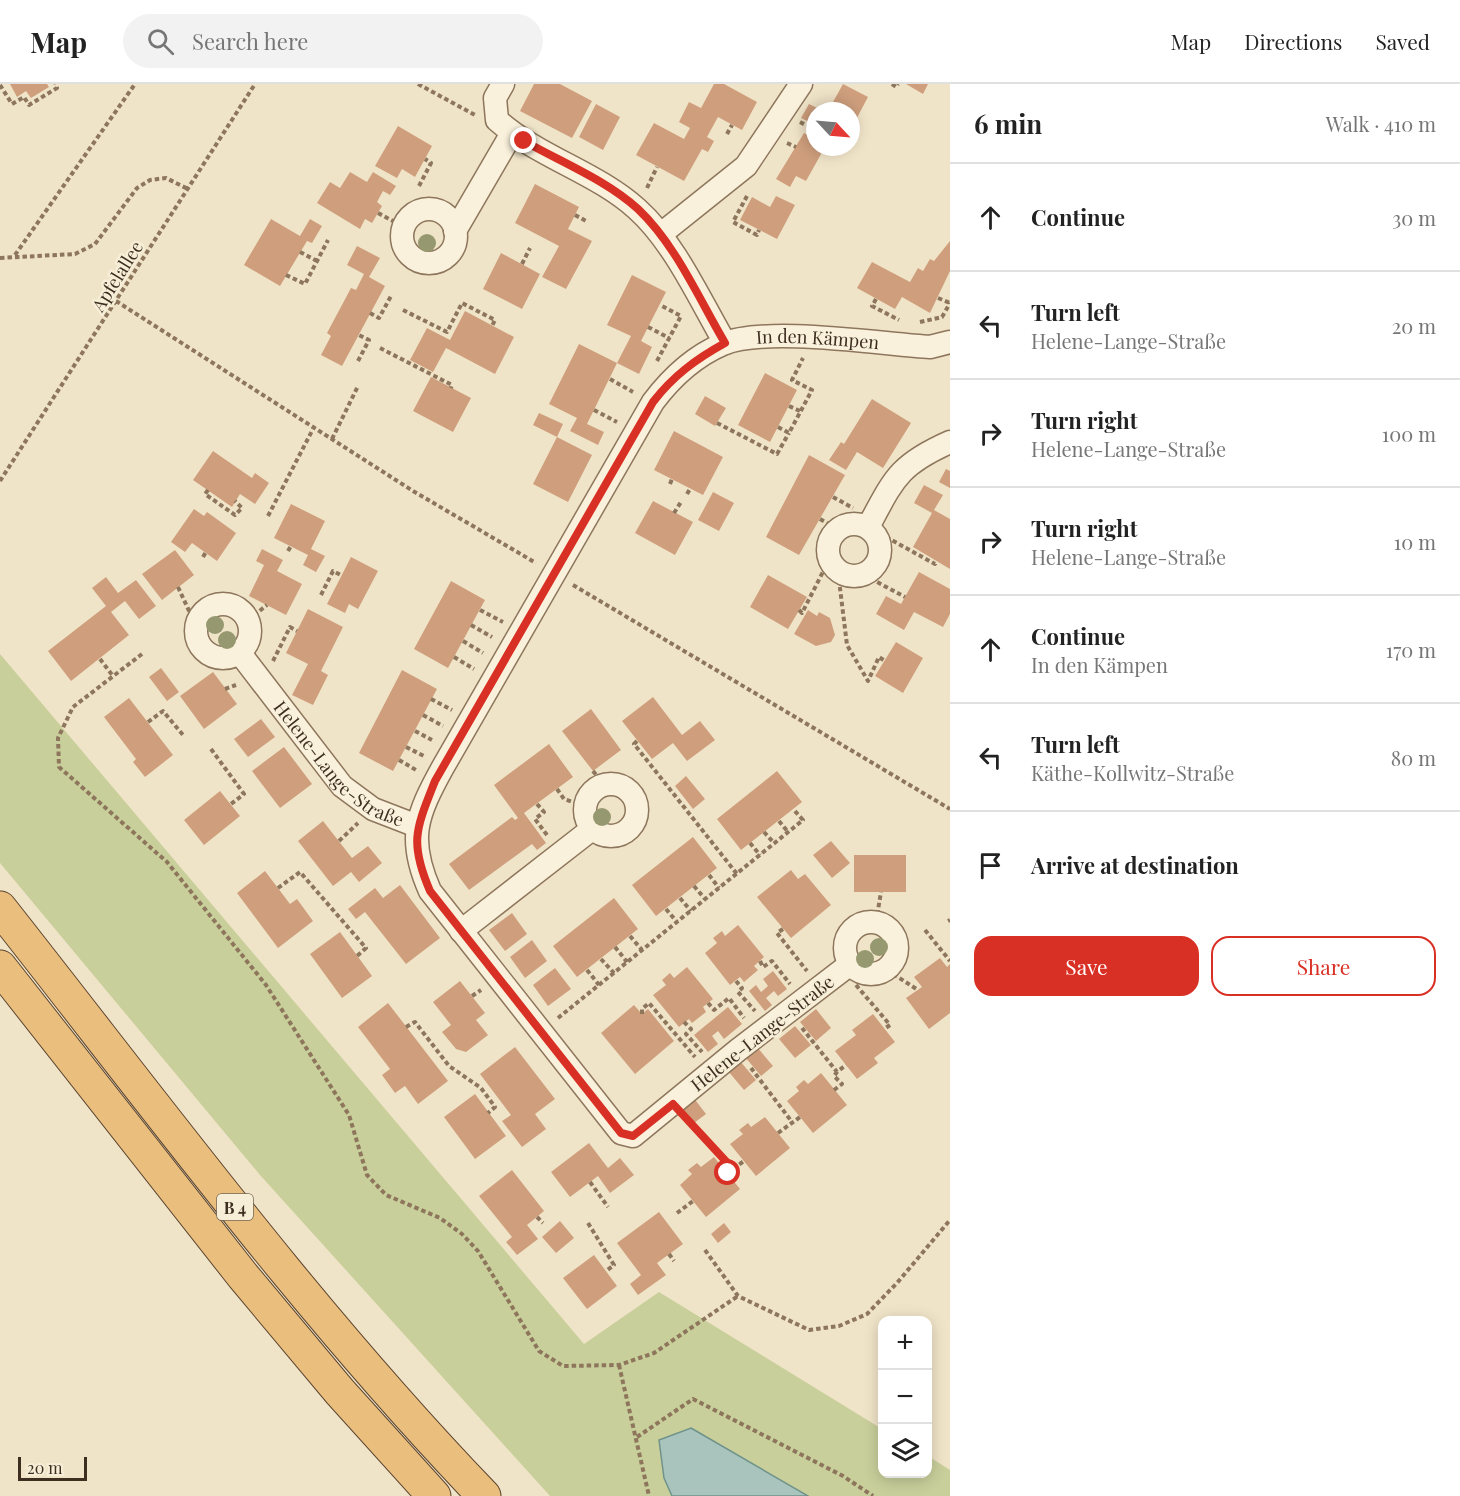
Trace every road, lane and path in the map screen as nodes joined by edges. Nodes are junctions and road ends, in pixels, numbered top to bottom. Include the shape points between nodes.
1 (55, 84) edge
2 (135, 84) edge
3 (255, 84) edge
4 (418, 84) edge
5 (503, 84) edge
6 (801, 84) edge
7 (892, 84) edge
8 (898, 84) edge
9 (0, 86) edge
10 (732, 125) dead end
11 (505, 127) junction
12 (727, 134) dead end
13 (425, 159) dead end
14 (419, 186) dead end
15 (188, 189) junction
16 (751, 189) dead end
17 (378, 213) dead end
18 (575, 215) dead end
19 (588, 222) dead end
20 (404, 227) junction
21 (759, 230) dead end
22 (455, 231) junction
23 (661, 234) junction
24 (328, 240) dead end
25 (530, 249) dead end
26 (300, 252) dead end
27 (14, 256) junction
28 (0, 258) edge
29 (317, 261) junction
30 (522, 264) dead end
31 (286, 275) dead end
32 (392, 296) dead end
33 (938, 298) dead end
34 (876, 299) dead end
35 (116, 301) junction
36 (950, 303) edge
37 (660, 305) dead end
38 (403, 310) dead end
39 (370, 314) dead end
40 (492, 326) dead end
41 (648, 327) dead end
42 (359, 335) dead end
43 (669, 338) junction
44 (814, 339) junction
45 (950, 342) edge
46 (725, 343) junction
47 (380, 348) dead end
48 (358, 361) dead end
49 (655, 366) dead end
50 (358, 386) dead end
51 (451, 388) dead end
52 (789, 406) dead end
53 (800, 411) junction
54 (717, 423) dead end
55 (314, 427) junction
56 (778, 427) dead end
57 (789, 433) junction
58 (332, 439) junction
59 (950, 442) edge
60 (672, 479) dead end
61 (0, 481) edge
62 (670, 484) dead end
63 (690, 489) dead end
64 (208, 490) dead end
65 (687, 494) dead end
66 (235, 501) dead end
67 (681, 502) dead end
68 (674, 513) dead end
69 (268, 516) dead end
70 (868, 527) junction
71 (291, 546) dead end
72 (288, 551) dead end
73 (937, 561) dead end
74 (833, 566) junction
75 (553, 574) junction
76 (342, 575) dead end
77 (864, 575) junction
78 (178, 587) dead end
79 (321, 595) dead end
80 (905, 597) dead end
81 (267, 605) dead end
82 (799, 610) dead end
83 (248, 620) junction
84 (196, 626) junction
85 (297, 631) dead end
86 (239, 652) junction
87 (142, 654) dead end
88 (100, 658) dead end
89 (885, 661) dead end
90 (272, 664) dead end
91 (113, 676) junction
92 (148, 722) dead end
93 (183, 735) dead end
94 (637, 741) dead end
95 (211, 749) dead end
96 (557, 789) dead end
97 (231, 804) dead end
98 (537, 804) dead end
99 (585, 806) junction
100 (793, 809) dead end
101 (950, 809) edge
102 (779, 820) dead end
103 (417, 826) junction
104 (592, 829) junction
105 (764, 832) dead end
106 (788, 832) junction
107 (750, 843) dead end
108 (774, 843) junction
109 (561, 853) junction
110 (760, 855) junction
111 (737, 874) junction
112 (709, 875) dead end
113 (694, 886) dead end
114 (278, 888) dead end
115 (719, 888) junction
116 (881, 892) dead end
117 (680, 898) dead end
118 (705, 899) junction
119 (0, 908) edge
120 (666, 909) dead end
121 (692, 910) junction
122 (677, 922) junction
123 (876, 922) junction
124 (783, 928) dead end
125 (925, 930) dead end
126 (461, 931) junction
127 (630, 936) dead end
128 (615, 947) dead end
129 (642, 950) junction
130 (357, 956) dead end
131 (601, 958) dead end
132 (760, 961) dead end
133 (950, 961) edge
134 (627, 962) junction
135 (0, 967) edge
136 (846, 967) junction
137 (587, 970) dead end
138 (887, 970) junction
139 (614, 973) junction
140 (736, 981) dead end
141 (599, 985) junction
142 (918, 990) dead end
143 (804, 1000) junction
144 (708, 1003) dead end
145 (642, 1014) dead end
146 (684, 1022) dead end
147 (406, 1027) dead end
148 (884, 1029) dead end
149 (763, 1031) junction
150 (541, 1032) junction
151 (738, 1050) junction
152 (846, 1065) dead end
153 (712, 1071) junction
154 (837, 1072) junction
155 (834, 1090) dead end
156 (673, 1104) junction
157 (488, 1113) dead end
158 (800, 1118) dead end
159 (792, 1122) junction
160 (778, 1133) dead end
161 (744, 1161) dead end
162 (733, 1169) junction
163 (728, 1173) dead end
164 (590, 1182) dead end
165 (693, 1201) dead end
166 (608, 1207) dead end
167 (678, 1213) dead end
168 (537, 1217) dead end
169 (950, 1220) edge
170 (543, 1223) dead end
171 (588, 1223) dead end
172 (705, 1250) dead end
173 (669, 1254) dead end
174 (674, 1261) dead end
175 (606, 1271) dead end
176 (738, 1296) junction
177 (620, 1365) junction
178 (637, 1437) junction
179 (434, 1496) edge
180 (484, 1496) edge
181 (650, 1496) edge
182 (873, 1496) edge

1 - 9 path via 57,88 29,105 26,96 12,104
2 - 27 path
3 - 15 path, Apfelallee
4 - 11 path via 473,115
5 - 11 street via 495,98
6 - 23 street via 746,166
7 - 8 path
10 - 12 path
11 - 22 street
11 - 23 street via 608,188 637,208
13 - 14 path via 431,163
15 - 27 path via 166,178 150,180 137,188 95,244 75,254
15 - 35 path, Apfelallee
16 - 21 path via 733,222 757,235
17 - 20 path
18 - 19 path
20 - 22 street via 413,215 434,210 448,217
20 - 22 street via 406,250 426,263 444,259 451,252
23 - 46 street
24 - 29 path
25 - 30 path
26 - 29 path
27 - 28 path
29 - 31 path via 305,284
32 - 39 path via 380,318
33 - 36 path
34 - 36 path via 872,306 909,325 942,317
35 - 55 path
35 - 61 path, Apfelallee
37 - 43 path via 681,316
38 - 40 path via 447,332 462,303 495,320
41 - 43 path
42 - 48 path via 369,340
43 - 49 path
44 - 45 street, In den Kämpen via 930,347
44 - 46 street, In den Kämpen via 768,336
44 - 53 path via 792,380 812,390
46 - 75 street, In den Kämpen via 699,357 653,402
47 - 51 path via 452,385
50 - 58 path
52 - 53 path
53 - 57 path
54 - 57 path via 777,454
55 - 58 path
55 - 69 path
56 - 57 path
58 - 75 path
59 - 70 street via 921,455 903,470
60 - 62 path
63 - 65 path
64 - 66 path via 205,494 235,515 242,508
67 - 68 path
70 - 73 path via 935,564
70 - 74 street via 858,523 828,524
70 - 77 street via 878,538 880,552 876,566
71 - 72 path
74 - 77 street via 849,576
74 - 82 path via 802,612
74 - 89 path via 848,645 868,681 879,657
75 - 101 path
75 - 103 street, In den Kämpen via 435,781
76 - 79 path via 333,571
77 - 80 path
78 - 84 path
81 - 83 path
83 - 84 street via 235,607 219,604 207,609
83 - 86 street via 249,637
84 - 86 street via 199,645 211,656 229,657
85 - 90 path via 290,627
86 - 103 street, Helene-Lange-Straße via 342,786 373,809
87 - 91 path
88 - 91 path
91 - 177 path via 74,707 58,738 59,767 167,862 266,985 349,1114 367,1175 386,1195 440,1218 462,1234 477,1251 539,1351 563,1366
92 - 93 path via 164,711
94 - 111 path via 634,744
95 - 97 path via 244,794
96 - 99 path via 564,799
98 - 109 path via 544,812 535,819
99 - 104 street via 585,818
99 - 104 street via 598,778 628,790 635,800 637,814 631,828 619,836 604,836
100 - 106 path via 803,820
102 - 106 path
103 - 126 street, Helene-Lange-Straße via 418,864 430,891
104 - 109 street
105 - 108 path
106 - 108 path
107 - 110 path
108 - 110 path
109 - 126 street
110 - 111 path
111 - 115 path
112 - 115 path
113 - 118 path
114 - 130 path via 300,872 366,948
115 - 118 path
116 - 123 path
117 - 121 path
118 - 121 path
119 - 180 highway, B 4 via 272,1254 368,1370
120 - 122 path
121 - 122 path
122 - 129 path
123 - 136 street, Helene-Lange-Straße via 855,927 846,938
123 - 138 street via 888,928 895,938 895,961
124 - 143 path via 777,933
125 - 133 path
126 - 150 street, Helene-Lange-Straße
127 - 129 path
128 - 134 path
129 - 134 path
131 - 139 path
132 - 143 path via 764,967 772,961
134 - 139 path
135 - 179 highway, B 4 via 243,1276
136 - 138 street, Helene-Lange-Straße via 874,975
136 - 143 street, Helene-Lange-Straße
136 - 148 path via 890,1025
137 - 141 path
138 - 142 path
139 - 141 path
140 - 149 path via 742,988 738,992
141 - 150 path
143 - 149 street, Helene-Lange-Straße
143 - 154 path
144 - 149 path via 714,1010 729,998
145 - 153 path via 649,1003
146 - 153 path via 691,1029 686,1034
147 - 157 path via 415,1022 449,1066 481,1089 495,1107
149 - 151 street, Helene-Lange-Straße
150 - 156 street, Helene-Lange-Straße via 621,1133 633,1136
151 - 153 street, Helene-Lange-Straße
151 - 159 path
152 - 154 path
153 - 156 street, Helene-Lange-Straße
154 - 155 path via 834,1076 842,1084
156 - 162 path
158 - 159 path
159 - 160 path
161 - 162 path
162 - 163 path
164 - 166 path
165 - 167 path
168 - 170 path
169 - 176 path via 867,1314 839,1326 809,1330
171 - 175 path via 614,1265
172 - 176 path
173 - 174 path
176 - 177 path via 654,1353
177 - 178 path
178 - 181 path
178 - 182 path via 693,1399 843,1476

